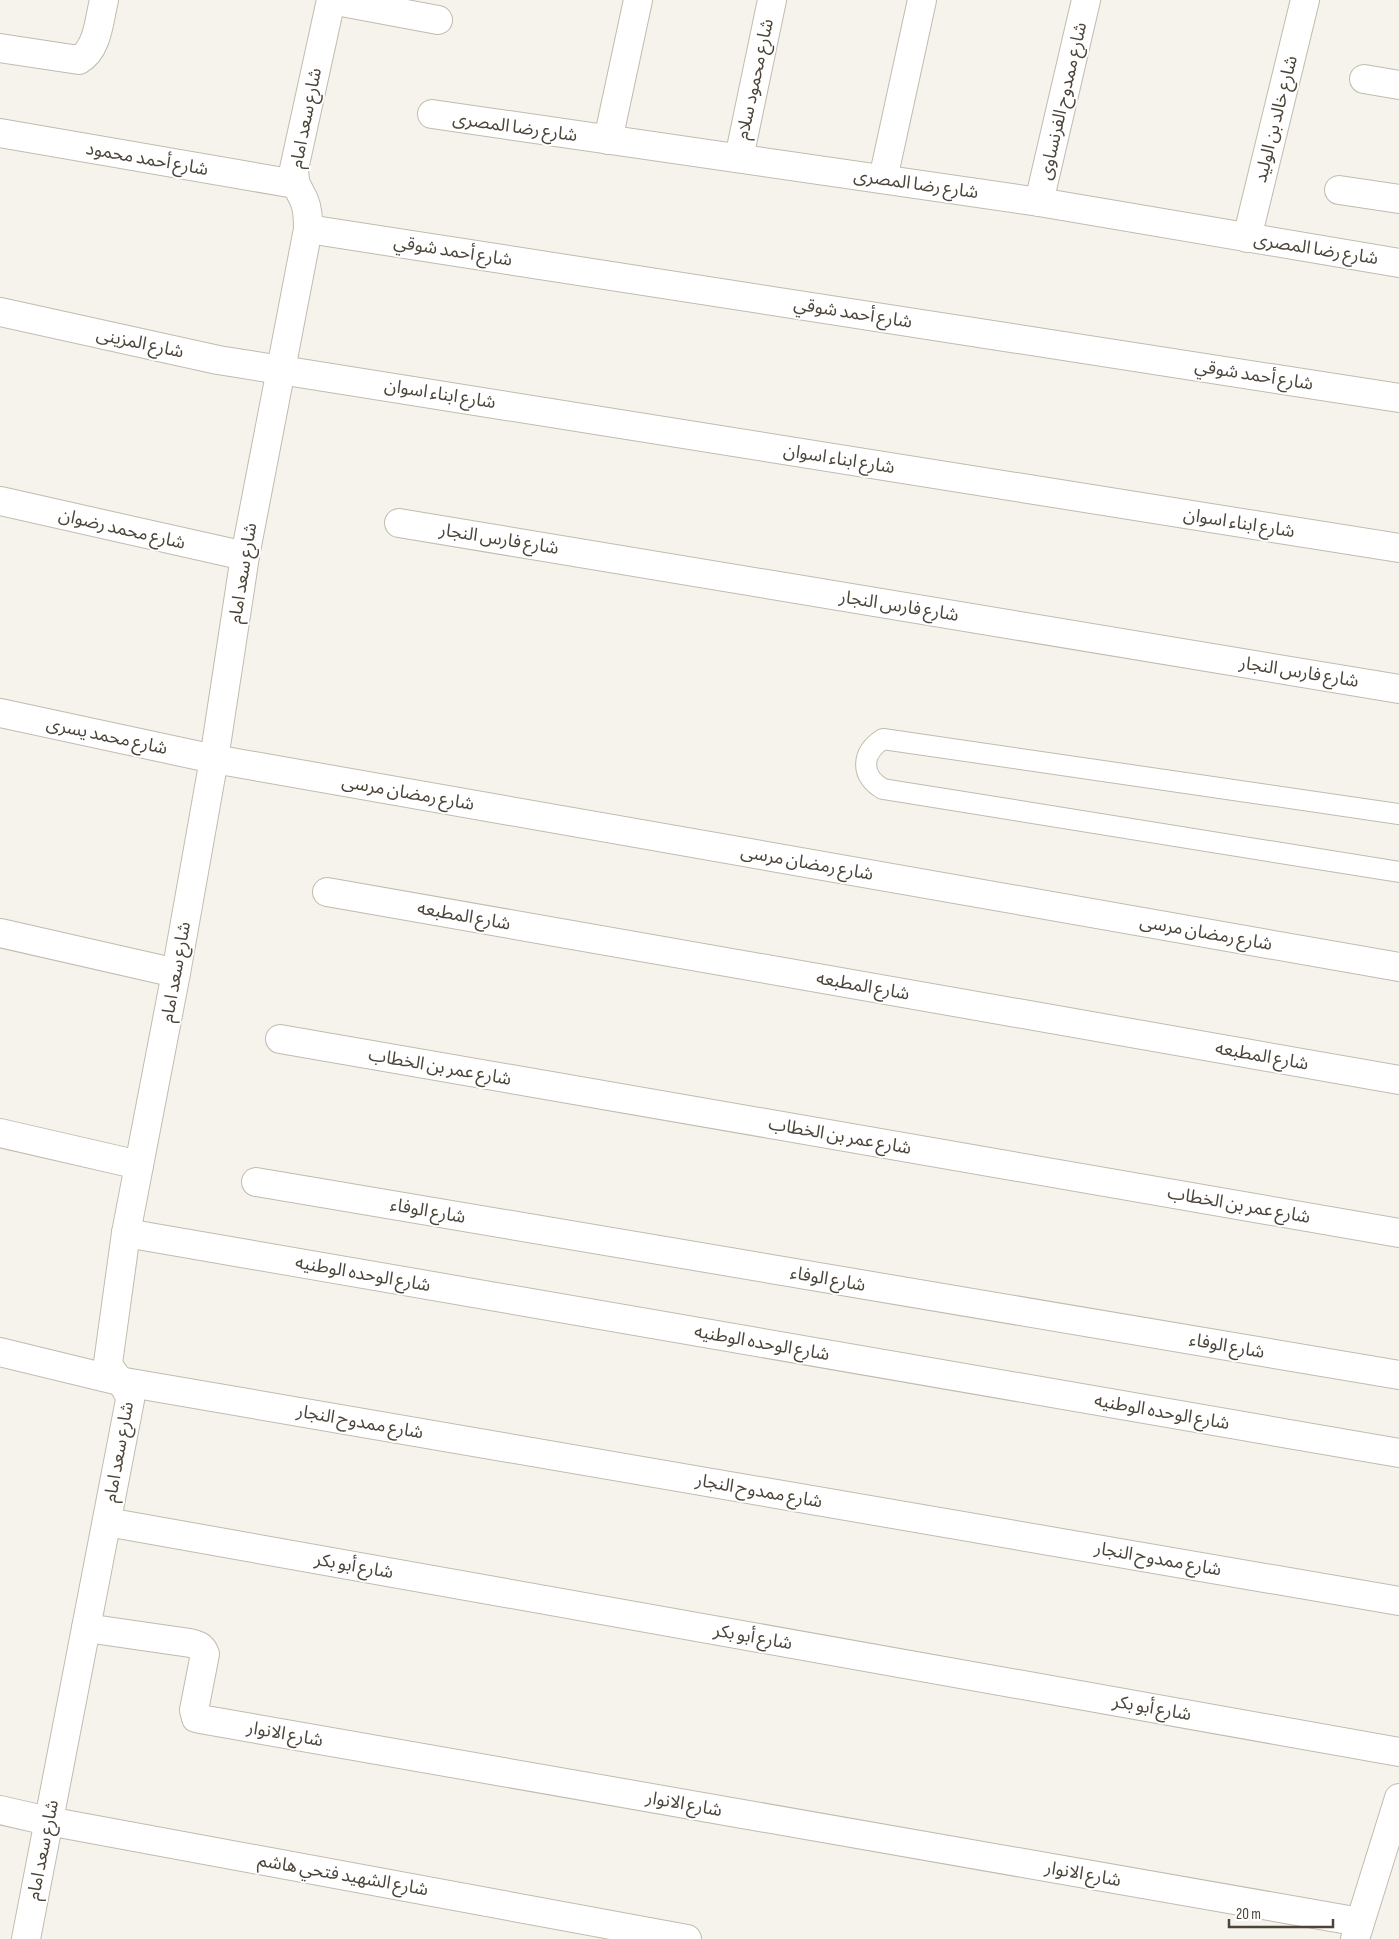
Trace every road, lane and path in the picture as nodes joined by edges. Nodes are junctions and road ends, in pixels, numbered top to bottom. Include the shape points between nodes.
1 (104, 0) edge
2 (331, 0) edge
3 (638, 0) edge
4 (772, 0) edge
5 (922, 0) edge
6 (1086, 0) edge
7 (1305, 0) edge
8 (438, 20) dead end
9 (0, 48) edge
10 (1364, 79) dead end
11 (1399, 85) edge
12 (432, 114) dead end
13 (0, 133) edge
14 (608, 140) junction
15 (739, 158) junction
16 (883, 179) junction
17 (295, 184) junction
18 (1339, 190) dead end
19 (1399, 199) edge
20 (1039, 202) junction
21 (308, 228) junction
22 (1247, 238) junction
23 (1399, 263) edge
24 (0, 312) edge
25 (280, 369) junction
26 (1399, 398) edge
27 (0, 501) edge
28 (399, 523) dead end
29 (1399, 548) edge
30 (245, 556) junction
31 (1399, 689) edge
32 (0, 713) edge
33 (214, 759) junction
34 (1399, 814) edge
35 (1399, 872) edge
36 (327, 892) dead end
37 (0, 933) edge
38 (1399, 967) edge
39 (176, 973) junction
40 (280, 1039) dead end
41 (1399, 1080) edge
42 (0, 1133) edge
43 (139, 1165) junction
44 (256, 1182) dead end
45 (1399, 1232) edge
46 (126, 1233) junction
47 (0, 1354) edge
48 (1399, 1375) edge
49 (119, 1380) junction
50 (1399, 1452) edge
51 (107, 1522) junction
52 (1399, 1601) edge
53 (86, 1628) junction
54 (1399, 1752) edge
55 (1399, 1798) edge
56 (0, 1810) edge
57 (48, 1821) junction
58 (1358, 1931) edge
59 (26, 1939) edge
60 (687, 1939) edge

1 - 9 street via 93,46 87,56 79,60
2 - 8 street
2 - 17 street, شارع سعد امام via 294,169
3 - 14 street
4 - 15 street, شارع محمود سلام
5 - 16 street
6 - 20 street, شارع ممدوح الفرنساوى
7 - 22 street, شارع خالد بن الوليد
10 - 11 street
12 - 14 street, شارع رضا المصرى
13 - 17 street, شارع أحمد محمود
14 - 15 street, شارع رضا المصرى
15 - 16 street, شارع رضا المصرى
16 - 20 street, شارع رضا المصرى
17 - 21 street, شارع سعد امام via 304,200
18 - 19 street
20 - 22 street, شارع رضا المصرى
21 - 25 street, شارع سعد امام
21 - 26 street, شارع أحمد شوقي
22 - 23 street, شارع رضا المصرى
24 - 25 street, شارع المزينى via 218,360
25 - 29 street, شارع ابناء اسوان
25 - 30 street, شارع سعد امام
27 - 30 street, شارع محمد رضوان
28 - 31 street, شارع فارس النجار
30 - 33 street, شارع سعد امام
32 - 33 street, شارع محمد يسرى
33 - 38 street, شارع رمضان مرسى
33 - 39 street, شارع سعد امام
34 - 35 lane via 884,739 874,745 866,763 871,779 884,789
36 - 41 street, شارع المطبعه
37 - 39 street
39 - 43 street, شارع سعد امام
40 - 45 street, شارع عمر بن الخطاب
42 - 43 street
43 - 46 street, شارع سعد امام
44 - 48 street, شارع الوفاء
46 - 49 street, شارع سعد امام via 108,1363
46 - 50 street, شارع الوحده الوطنيه
47 - 49 street, شارع ممدوح النجار
49 - 51 street, شارع سعد امام via 126,1386 130,1400
49 - 52 street, شارع ممدوح النجار
51 - 53 street, شارع سعد امام
51 - 54 street, شارع أبو بكر
53 - 57 street, شارع سعد امام
53 - 58 street, شارع الانوار via 190,1643 202,1648 205,1654 194,1710 196,1718 200,1719
55 - 58 street
56 - 57 street, شارع الشهيد فتحي هاشم
57 - 59 street, شارع سعد امام
57 - 60 street, شارع الشهيد فتحي هاشم

